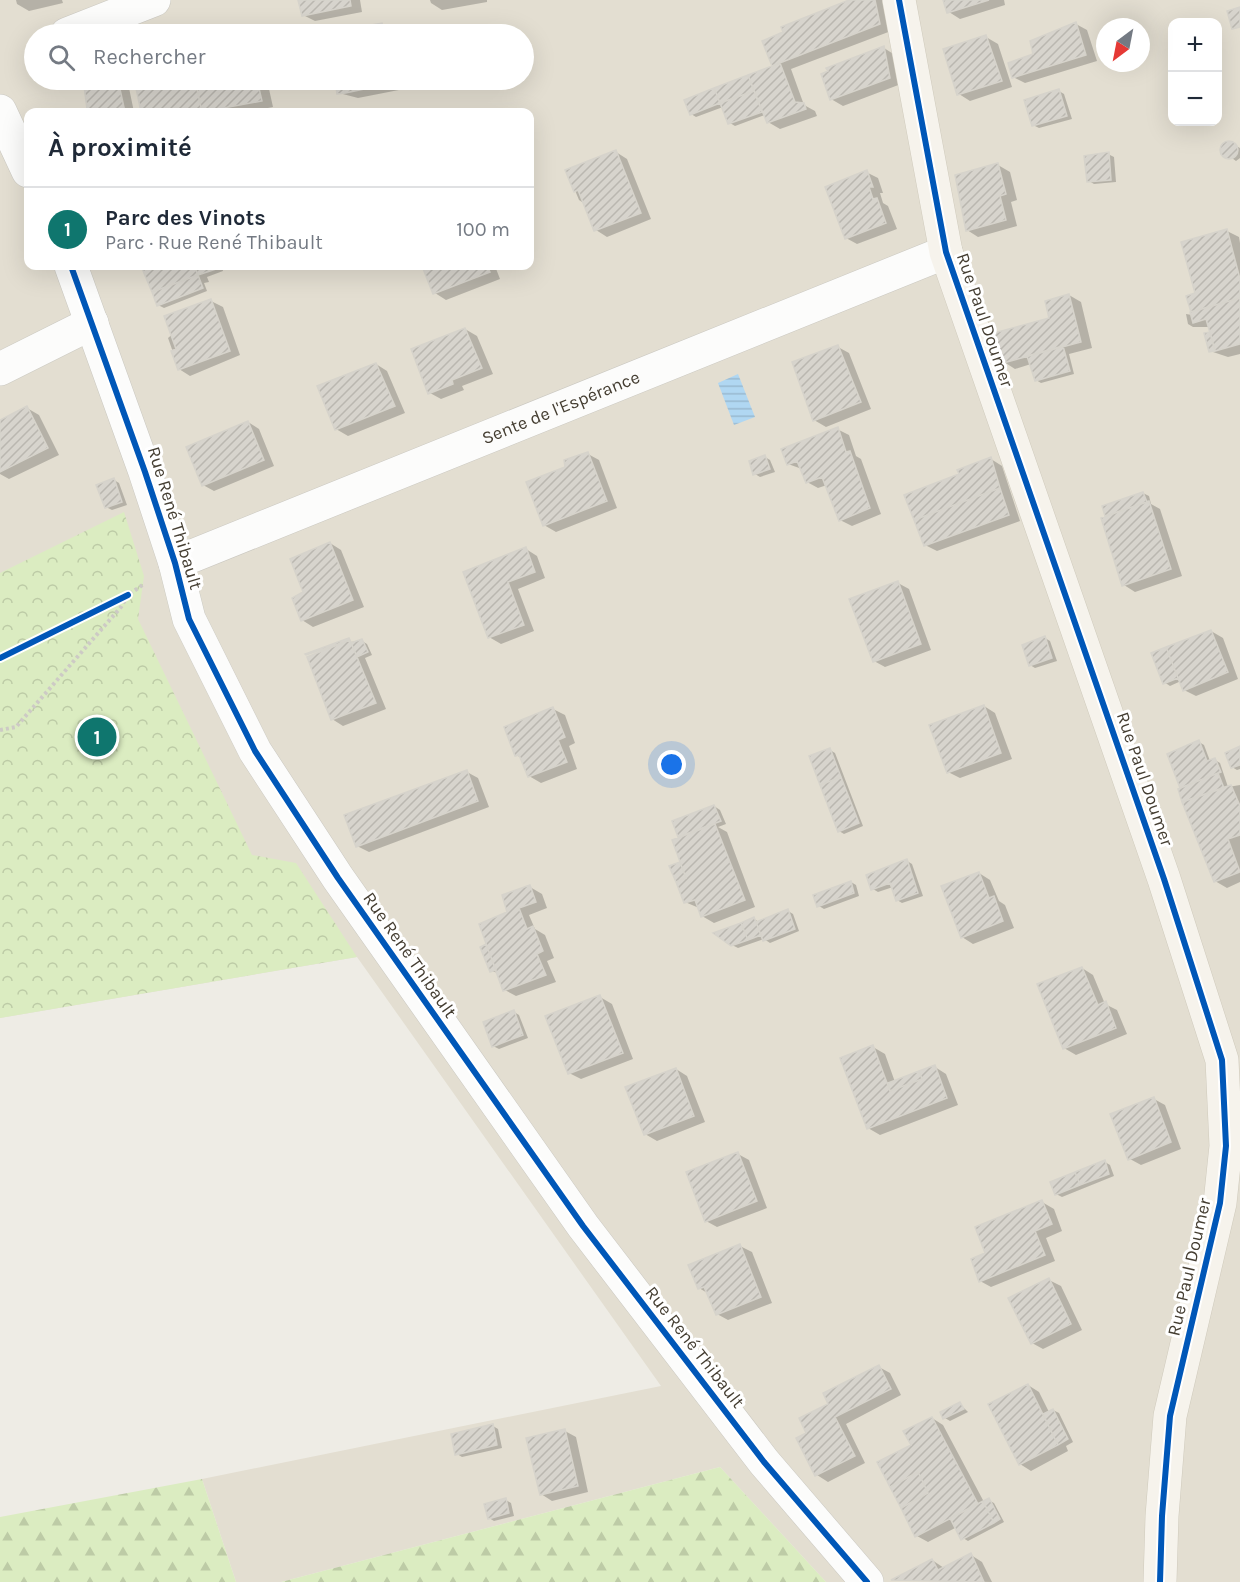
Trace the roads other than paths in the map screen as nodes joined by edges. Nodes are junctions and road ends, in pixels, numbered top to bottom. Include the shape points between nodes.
1 (154, 0) edge
2 (898, 0) edge
3 (93, 24) edge
4 (0, 111) edge
5 (24, 162) edge
6 (946, 252) junction
7 (72, 270) edge
8 (92, 323) junction
9 (0, 369) edge
10 (175, 562) junction
11 (1231, 1053) edge
12 (867, 1582) edge
13 (1160, 1582) edge

1 - 3 street
2 - 6 street, Rue Paul Doumer
4 - 5 street
6 - 10 street, Sente de l'Espérance
6 - 11 street, Rue Paul Doumer via 1164,879
7 - 8 street, Rue René Thibault
8 - 9 street
8 - 10 street, Rue René Thibault
10 - 12 street, Rue René Thibault via 189,619 255,751 338,878 583,1226 764,1462
11 - 13 street, Rue Paul Doumer via 1220,1203 1170,1416

